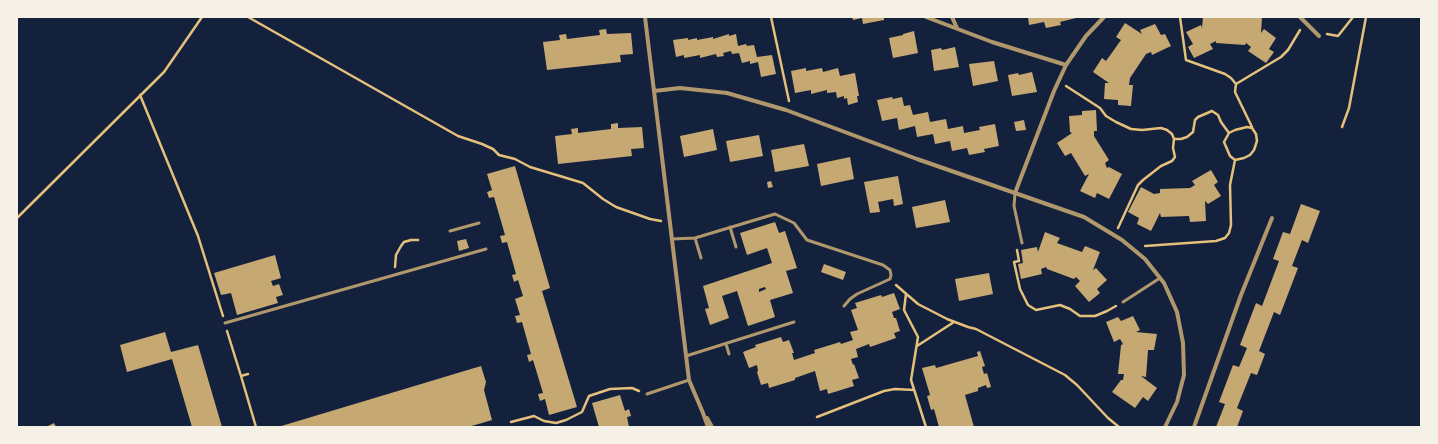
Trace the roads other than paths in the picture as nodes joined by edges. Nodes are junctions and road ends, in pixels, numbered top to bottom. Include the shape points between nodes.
1 (645, 17) edge
2 (926, 17) edge
3 (952, 17) edge
4 (1104, 17) edge
5 (1300, 17) edge
6 (957, 28) junction
7 (1319, 36) road end
8 (1066, 65) junction
9 (654, 91) junction
10 (1015, 193) junction
11 (1272, 218) dead end
12 (478, 223) dead end
13 (730, 227) junction
14 (450, 231) dead end
15 (695, 238) junction
16 (672, 239) junction
17 (1022, 243) road end
18 (736, 247) dead end
19 (486, 249) dead end
20 (701, 258) dead end
21 (1160, 278) junction
22 (1123, 302) road end
23 (844, 306) dead end
24 (794, 322) dead end
25 (225, 323) road end
26 (726, 344) junction
27 (729, 354) dead end
28 (686, 356) junction
29 (689, 380) junction
30 (647, 394) road end
31 (703, 413) junction
32 (708, 427) edge
33 (712, 427) edge
34 (1165, 427) edge
35 (1194, 427) edge

1 - 9 street
2 - 6 street
3 - 6 street
4 - 8 street via 1086,36
5 - 7 street
6 - 8 street via 992,42
8 - 10 street
9 - 10 street via 680,88 727,93 791,111
9 - 16 street
10 - 17 lane via 1014,206
10 - 21 street via 1084,217 1114,235 1145,259
11 - 35 street
12 - 14 lane
13 - 15 lane
13 - 18 lane
13 - 23 lane via 775,214 794,223 806,240 883,265 890,270 890,279 857,294
15 - 16 lane
15 - 20 lane
16 - 28 street
19 - 25 lane
21 - 22 lane
21 - 34 street via 1177,312 1183,343 1184,375 1177,402
24 - 26 lane
26 - 27 lane
26 - 28 lane
28 - 29 street
29 - 30 lane
29 - 31 street
31 - 32 street
31 - 33 street

